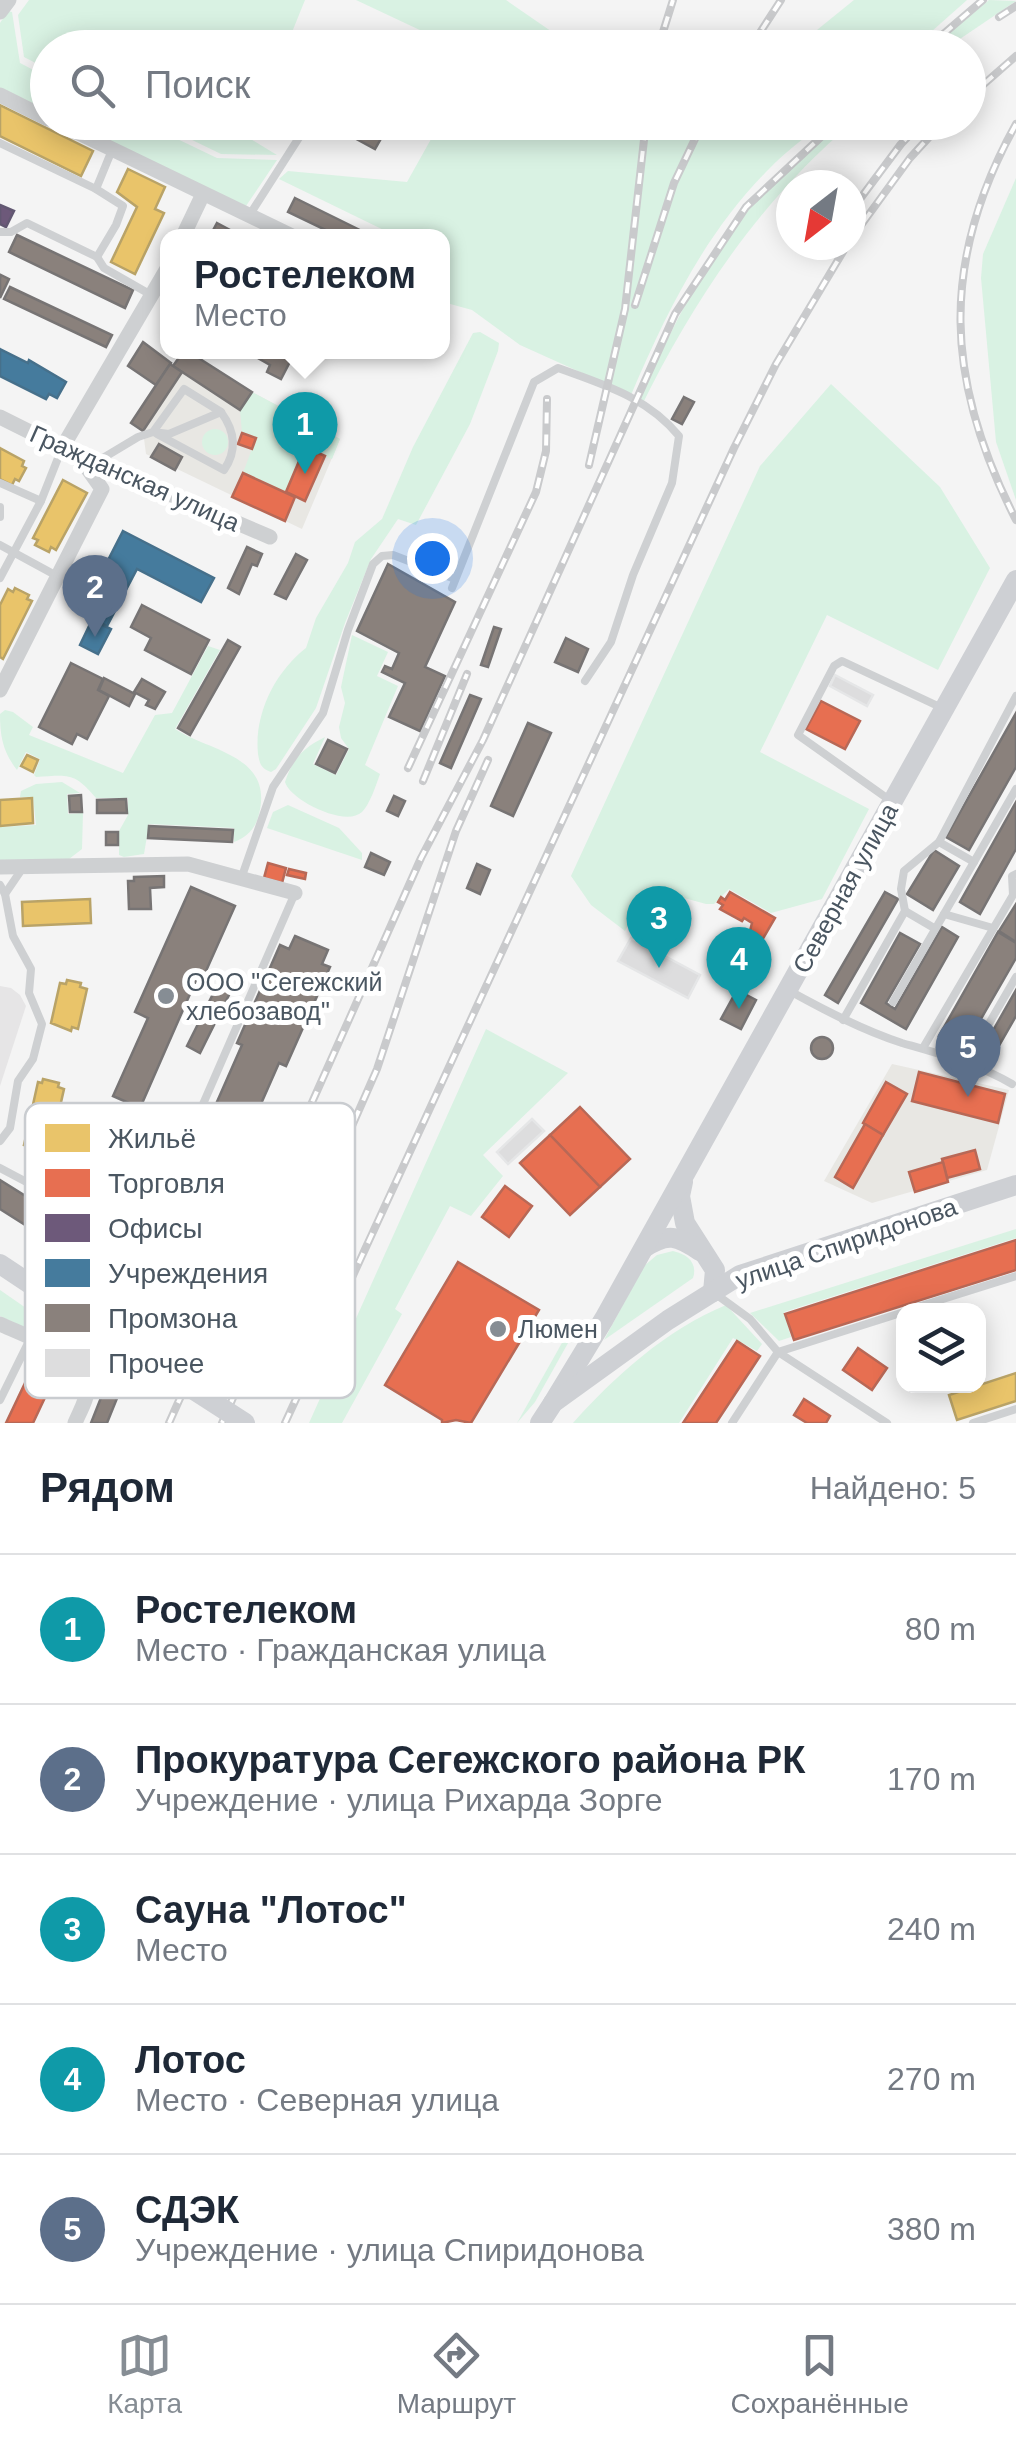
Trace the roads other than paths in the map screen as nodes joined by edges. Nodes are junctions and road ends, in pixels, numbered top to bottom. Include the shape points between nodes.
1 (9, 0) edge
2 (0, 12) edge
3 (0, 94) edge
4 (30, 109) edge
5 (92, 140) edge
6 (297, 140) edge
7 (0, 143) edge
8 (112, 150) junction
9 (96, 189) junction
10 (203, 194) junction
11 (249, 216) junction
12 (186, 229) edge
13 (277, 229) edge
14 (0, 232) edge
15 (97, 256) junction
16 (160, 284) edge
17 (154, 296) junction
18 (221, 412) junction
19 (0, 417) edge
20 (153, 432) junction
21 (62, 448) junction
22 (98, 460) junction
23 (0, 483) edge
24 (40, 501) junction
25 (0, 507) edge
26 (0, 517) edge
27 (270, 537) dead end
28 (0, 545) edge
29 (13, 552) junction
30 (58, 576) junction
31 (0, 578) edge
32 (1016, 580) edge
33 (584, 681) dead end
34 (0, 690) edge
35 (1016, 696) edge
36 (944, 709) junction
37 (1016, 790) edge
38 (892, 802) junction
39 (939, 842) junction
40 (974, 862) junction
41 (0, 866) edge
42 (24, 866) junction
43 (1016, 874) edge
44 (242, 876) junction
45 (0, 885) edge
46 (295, 893) joint
47 (5, 894) junction
48 (904, 911) junction
49 (944, 914) junction
50 (934, 928) junction
51 (993, 928) junction
52 (0, 936) edge
53 (13, 936) junction
54 (1016, 977) edge
55 (788, 990) junction
56 (893, 1002) dead end
57 (844, 1020) junction
58 (923, 1048) junction
59 (966, 1065) junction
60 (1012, 1084) dead end
61 (203, 1103) edge
62 (0, 1142) edge
63 (0, 1168) edge
64 (684, 1176) junction
65 (25, 1181) edge
66 (1016, 1185) edge
67 (644, 1248) junction
68 (700, 1251) junction
69 (0, 1264) edge
70 (740, 1275) junction
71 (1016, 1276) edge
72 (25, 1281) edge
73 (713, 1292) junction
74 (931, 1303) edge
75 (896, 1314) edge
76 (0, 1324) edge
77 (25, 1336) edge
78 (25, 1349) edge
79 (778, 1352) junction
80 (85, 1398) edge
81 (206, 1398) edge
82 (0, 1400) edge
83 (554, 1404) junction
84 (1016, 1409) edge
85 (75, 1423) edge
86 (245, 1423) edge
87 (540, 1423) edge
88 (732, 1423) edge
89 (887, 1423) edge
90 (974, 1423) edge

1 - 2 street
3 - 4 street
5 - 8 street
6 - 11 lane
7 - 9 lane
8 - 9 lane
8 - 10 street
9 - 15 lane via 123,206
10 - 11 street
10 - 12 street
11 - 13 street
14 - 15 lane via 26,223
15 - 17 lane via 104,268
16 - 17 street
17 - 21 street
18 - 20 lane via 169,434
18 - 20 lane via 184,389
18 - 20 lane via 234,444 224,470
19 - 21 street, Гражданская улица
20 - 22 lane
21 - 22 street, Гражданская улица
21 - 24 lane
21 - 30 street via 86,465 102,490
22 - 27 street, Гражданская улица
23 - 24 lane
24 - 29 lane
25 - 26 lane
28 - 29 lane
29 - 30 lane
29 - 31 lane
30 - 34 street
32 - 36 street, Северная улица
33 - 44 lane via 610,642 672,483 679,436 631,394 558,368 534,382 453,583 392,556 374,564 323,713 273,787
35 - 39 lane
36 - 38 street, Северная улица
36 - 38 lane via 842,661 834,666 798,736
37 - 40 lane
38 - 55 street, Северная улица
39 - 40 lane
39 - 48 lane via 904,871
40 - 49 lane
41 - 42 street
42 - 44 street via 188,864
42 - 47 lane
43 - 51 lane via 1013,894
44 - 46 street
45 - 47 lane
46 - 61 lane
47 - 53 lane
48 - 50 lane
48 - 57 lane
49 - 50 lane
49 - 51 lane
50 - 56 lane
51 - 58 lane
52 - 53 lane
53 - 62 lane via 27,956 42,1024
54 - 59 lane
55 - 57 lane
55 - 64 street, Северная улица
57 - 58 lane
58 - 59 lane
59 - 60 lane
63 - 65 lane
64 - 67 street, Северная улица
64 - 68 street via 685,1223
66 - 70 street, улица Спиридонова
67 - 68 street via 660,1237 680,1238
67 - 83 street, Северная улица
68 - 70 street
68 - 73 street via 715,1270
69 - 72 street, bridge
70 - 73 street, улица Спиридонова
71 - 74 lane
73 - 79 lane via 750,1319
73 - 83 street, улица Спиридонова
75 - 79 lane
76 - 77 street
78 - 82 lane
79 - 88 lane
79 - 89 lane
80 - 85 street
81 - 86 street, bridge
83 - 87 street, улица Спиридонова
84 - 90 lane

